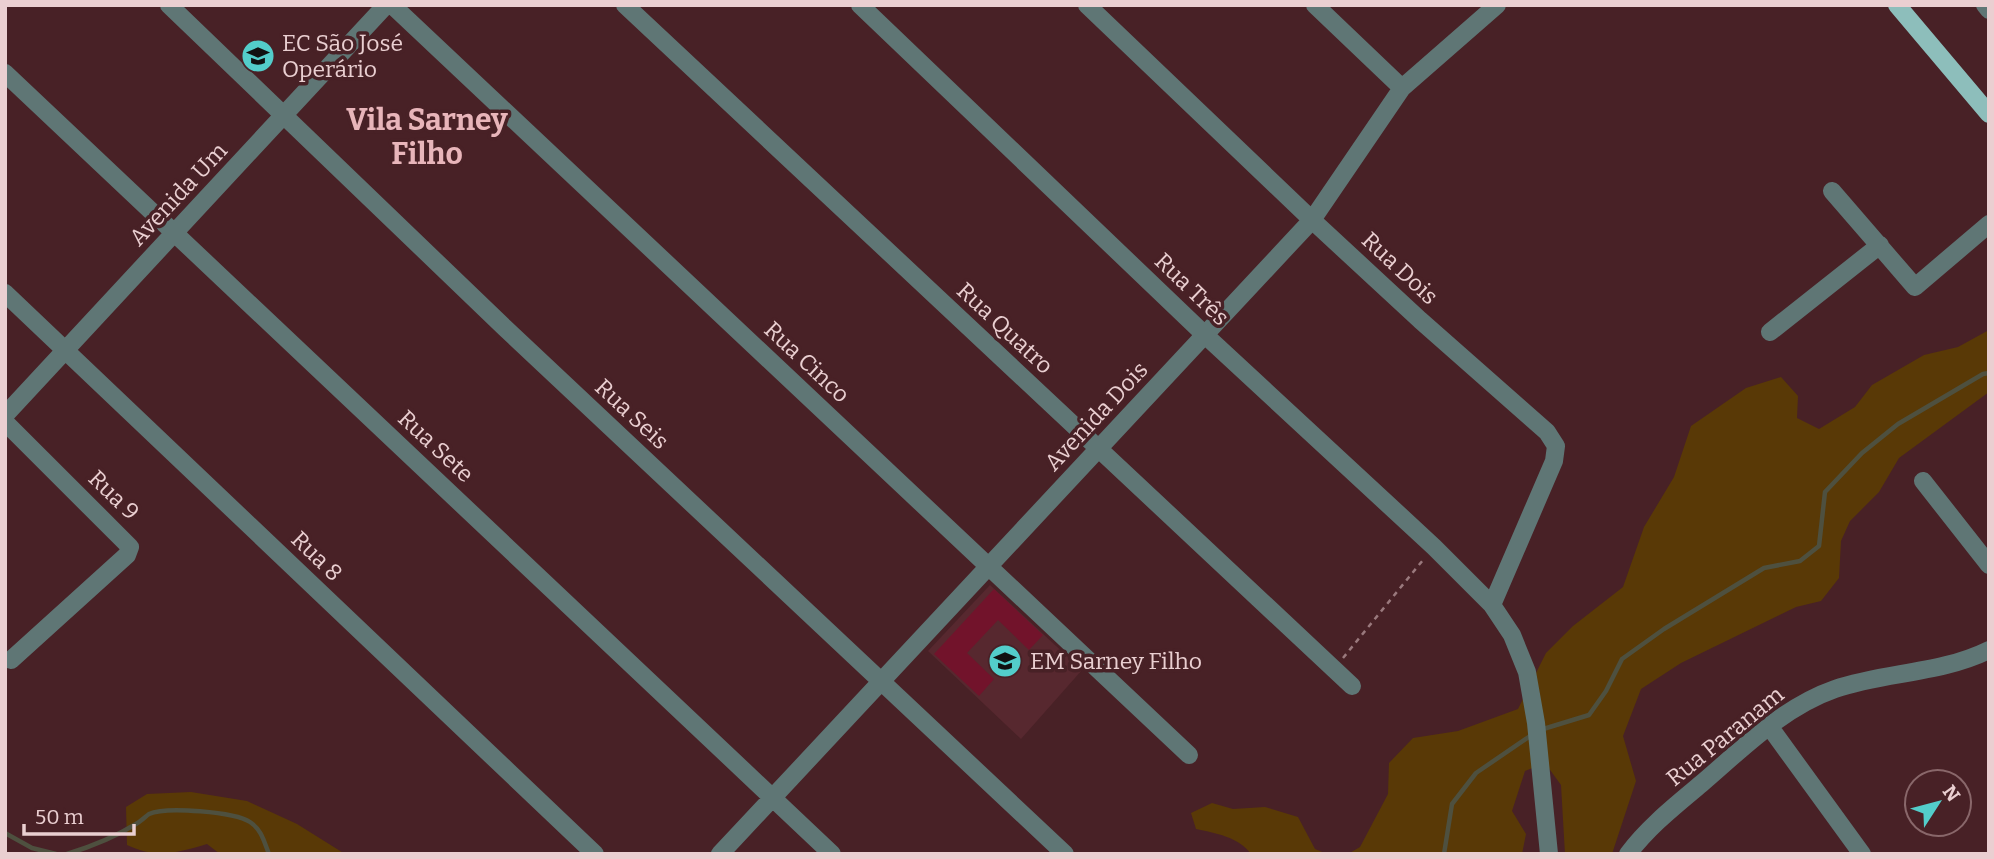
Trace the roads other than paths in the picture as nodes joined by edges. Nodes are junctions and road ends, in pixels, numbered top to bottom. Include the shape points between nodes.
1 (170, 5) edge
2 (386, 5) edge
3 (392, 5) edge
4 (625, 5) edge
5 (860, 5) edge
6 (1087, 5) edge
7 (1315, 5) edge
8 (1497, 5) edge
9 (1897, 5) edge
10 (1985, 5) edge
11 (1989, 10) edge
12 (5, 73) edge
13 (1402, 88) junction
14 (285, 114) junction
15 (1989, 114) edge
16 (1832, 191) dead end
17 (1312, 220) junction
18 (1989, 224) edge
19 (175, 233) junction
20 (1880, 245) junction
21 (5, 293) edge
22 (1770, 332) dead end
23 (1205, 335) junction
24 (66, 350) junction
25 (5, 415) edge
26 (5, 422) edge
27 (1098, 449) junction
28 (1923, 481) dead end
29 (1989, 565) edge
30 (988, 566) junction
31 (1492, 605) junction
32 (1989, 650) edge
33 (11, 660) dead end
34 (881, 681) junction
35 (1352, 686) dead end
36 (1769, 726) junction
37 (1189, 755) dead end
38 (772, 797) junction
39 (595, 854) edge
40 (719, 854) edge
41 (832, 854) edge
42 (1065, 854) edge
43 (1549, 854) edge
44 (1628, 854) edge
45 (1862, 854) edge

1 - 14 street, Rua Seis
2 - 14 street, Avenida Um
3 - 30 street, Rua Cinco
4 - 27 street, Rua Quatro
5 - 23 street, Rua Três
6 - 17 street, Rua Dois
7 - 13 street
8 - 13 street, Avenida Dois
9 - 15 main road
10 - 11 street
12 - 19 street, Rua Sete
13 - 17 street, Avenida Dois
14 - 19 street, Avenida Um
14 - 34 street, Rua Seis
16 - 20 street
17 - 23 street, Avenida Dois
17 - 31 street, Rua Dois via 1533,416 1556,446 1554,461
18 - 20 street via 1915,287
19 - 24 street, Avenida Um
19 - 38 street, Rua Sete
20 - 22 street
21 - 24 street, Rua 8
23 - 27 street, Avenida Dois
23 - 31 street, Rua Três
24 - 25 street, Avenida Um
24 - 39 street, Rua 8
26 - 33 street, Rua 9 via 130,547 127,555
27 - 30 street, Avenida Dois
27 - 35 street, Rua Quatro
28 - 29 street
30 - 34 street, Avenida Dois
30 - 37 street, Rua Cinco
31 - 43 street via 1512,635 1527,672
32 - 36 street, Rua Paranam via 1958,664 1834,689
34 - 38 street, Avenida Dois
34 - 42 street, Rua Seis
36 - 44 street, Rua Paranam via 1672,809
36 - 45 street
38 - 40 street, Avenida Dois
38 - 41 street, Rua Sete

